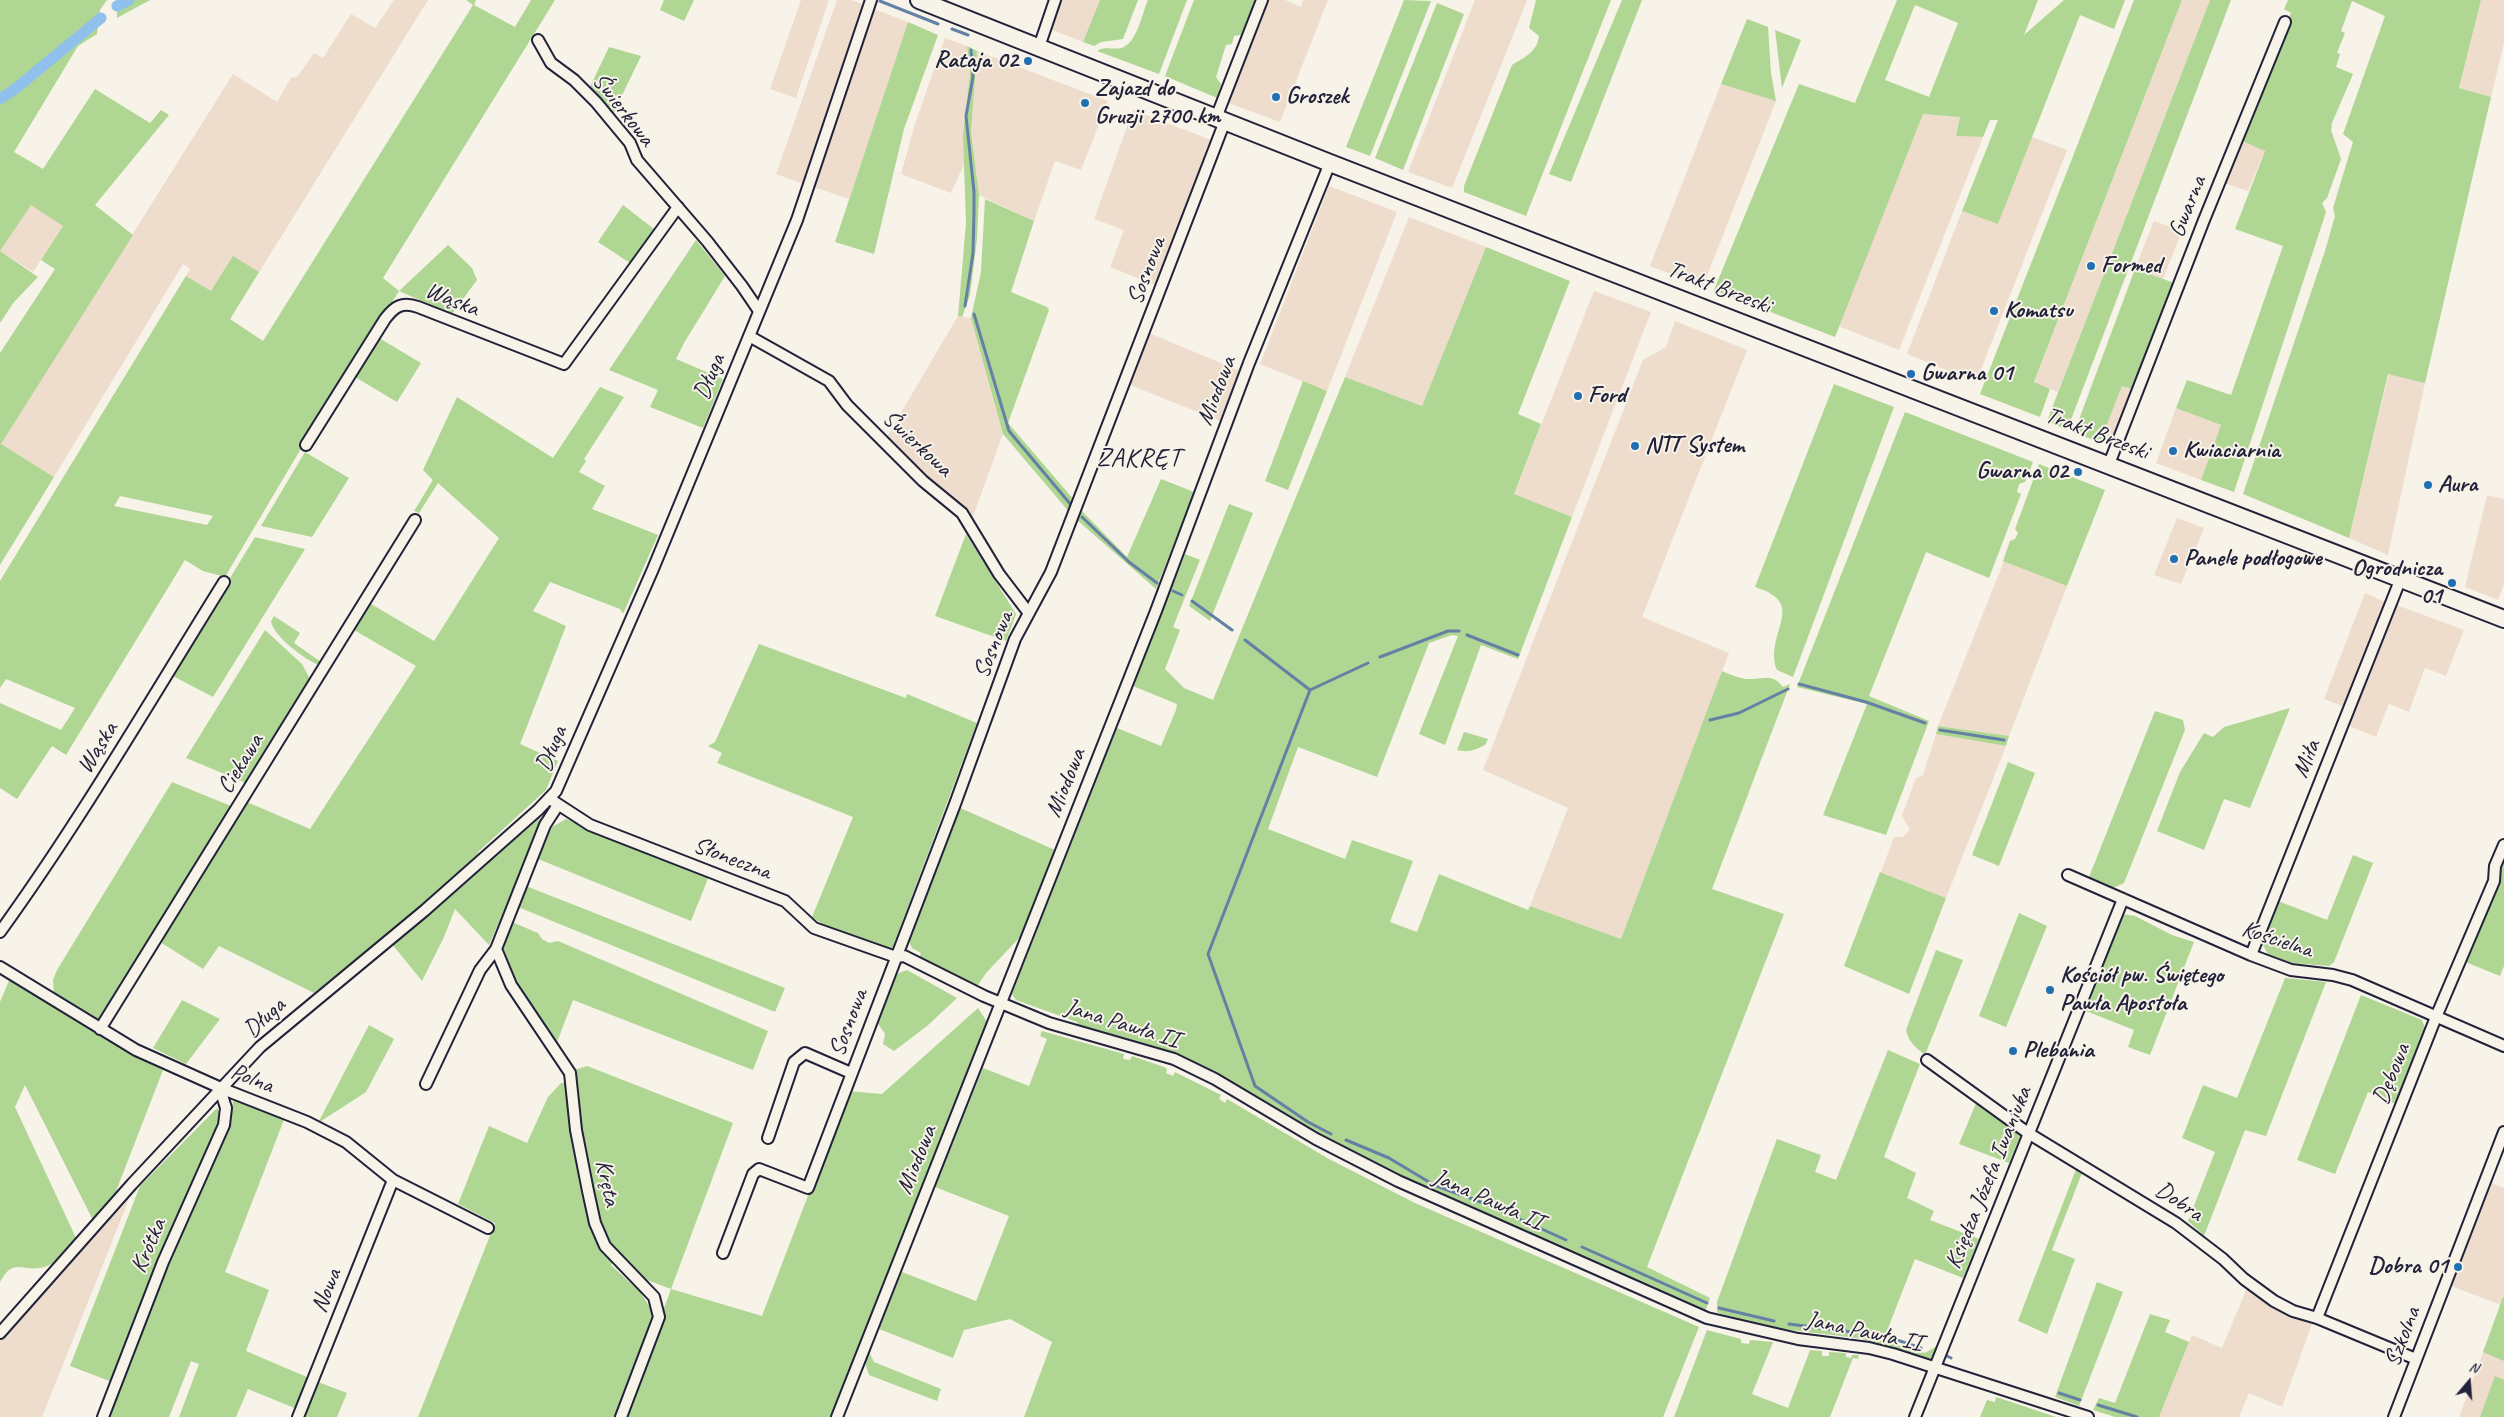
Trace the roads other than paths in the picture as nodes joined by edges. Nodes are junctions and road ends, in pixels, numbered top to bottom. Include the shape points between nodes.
1 (871, 0) edge
2 (919, 0) edge
3 (1055, 0) edge
4 (1262, 0) edge
5 (2286, 22) dead end
6 (538, 40) dead end
7 (1040, 47) junction
8 (1221, 119) junction
9 (1330, 163) junction
10 (678, 207) junction
11 (759, 312) junction
12 (749, 336) junction
13 (306, 445) dead end
14 (2109, 464) junction
15 (415, 520) dead end
16 (2401, 578) junction
17 (224, 582) dead end
18 (1028, 612) junction
19 (2504, 619) edge
20 (554, 802) junction
21 (2504, 845) edge
22 (2068, 875) dead end
23 (2123, 899) junction
24 (0, 932) edge
25 (496, 949) junction
26 (2251, 955) junction
27 (896, 957) junction
28 (0, 967) edge
29 (1001, 1003) junction
30 (2436, 1016) junction
31 (100, 1029) junction
32 (2504, 1046) edge
33 (1926, 1060) dead end
34 (851, 1073) junction
35 (426, 1084) dead end
36 (222, 1090) junction
37 (2504, 1132) edge
38 (2028, 1133) junction
39 (768, 1138) dead end
40 (393, 1180) junction
41 (488, 1228) dead end
42 (723, 1253) dead end
43 (2317, 1318) junction
44 (0, 1333) edge
45 (2416, 1359) junction
46 (1934, 1367) junction
47 (103, 1417) edge
48 (298, 1417) edge
49 (622, 1417) edge
50 (837, 1417) edge
51 (1915, 1417) edge
52 (2088, 1417) edge
53 (2394, 1417) edge

1 - 11 street, Długa via 820,155
2 - 7 main road, Trakt Brzeski
3 - 7 street
4 - 8 street, Sosnowa
5 - 14 street, Gwarna via 2204,220
6 - 10 street, Świerkowa via 550,63 574,80 596,102 630,143 637,160
7 - 8 main road, Trakt Brzeski
8 - 9 main road, Trakt Brzeski
8 - 18 street, Sosnowa via 1051,572
9 - 14 main road, Trakt Brzeski
9 - 29 street, Miodowa
10 - 11 street, Świerkowa via 737,278
10 - 13 street, Wąska via 564,364 418,307 401,305 385,319
11 - 12 street, Długa
12 - 18 street, Świerkowa via 829,381 847,405 923,481 962,513 999,574
12 - 20 street, Długa
14 - 16 main road, Trakt Brzeski
15 - 31 street, Ciekawa
16 - 19 main road, Trakt Brzeski
16 - 26 street, Miła
17 - 24 street, Wąska via 108,770
18 - 27 street, Sosnowa
20 - 25 street
20 - 27 street, Słoneczna via 590,825 784,901 814,928
20 - 36 street, Długa via 280,1029
21 - 30 street, Dębowa via 2495,866 2494,881
22 - 23 street, Kościelna
23 - 26 street, Kościelna
23 - 38 street, Księdza Józefa Iwaniuka
25 - 35 street via 480,970
25 - 49 street, Kręta via 511,985 570,1073 576,1130 588,1192 595,1223 605,1246 654,1297 657,1308 659,1317
26 - 30 street, Kościelna via 2292,970 2352,980
27 - 29 street, Jana Pawła II via 914,960
27 - 34 street, Sosnowa
28 - 31 street, Polna
29 - 46 street, Jana Pawła II via 1049,1022 1174,1059 1215,1079 1323,1143 1413,1189 1707,1318 1798,1340 1869,1348
29 - 50 street, Miodowa
30 - 32 street, Kościelna
30 - 43 street, Dębowa
31 - 36 street, Polna via 136,1050
33 - 38 street, Dobra
34 - 39 street via 805,1053 794,1062
34 - 42 street, Sosnowa via 808,1188 759,1169 753,1174
36 - 40 street, Polna via 307,1122 346,1142
36 - 44 street, Długa via 132,1184
36 - 47 street, Krótka via 226,1108 224,1125 163,1262
37 - 45 street, Szkolna
38 - 43 street, Dobra via 2176,1223 2274,1301
38 - 46 street, Księdza Józefa Iwaniuka
40 - 41 street, Polna
40 - 48 street, Nowa
43 - 45 street, Dobra
45 - 53 street, Szkolna
46 - 51 street, Księdza Józefa Iwaniuka
46 - 52 street, Jana Pawła II

